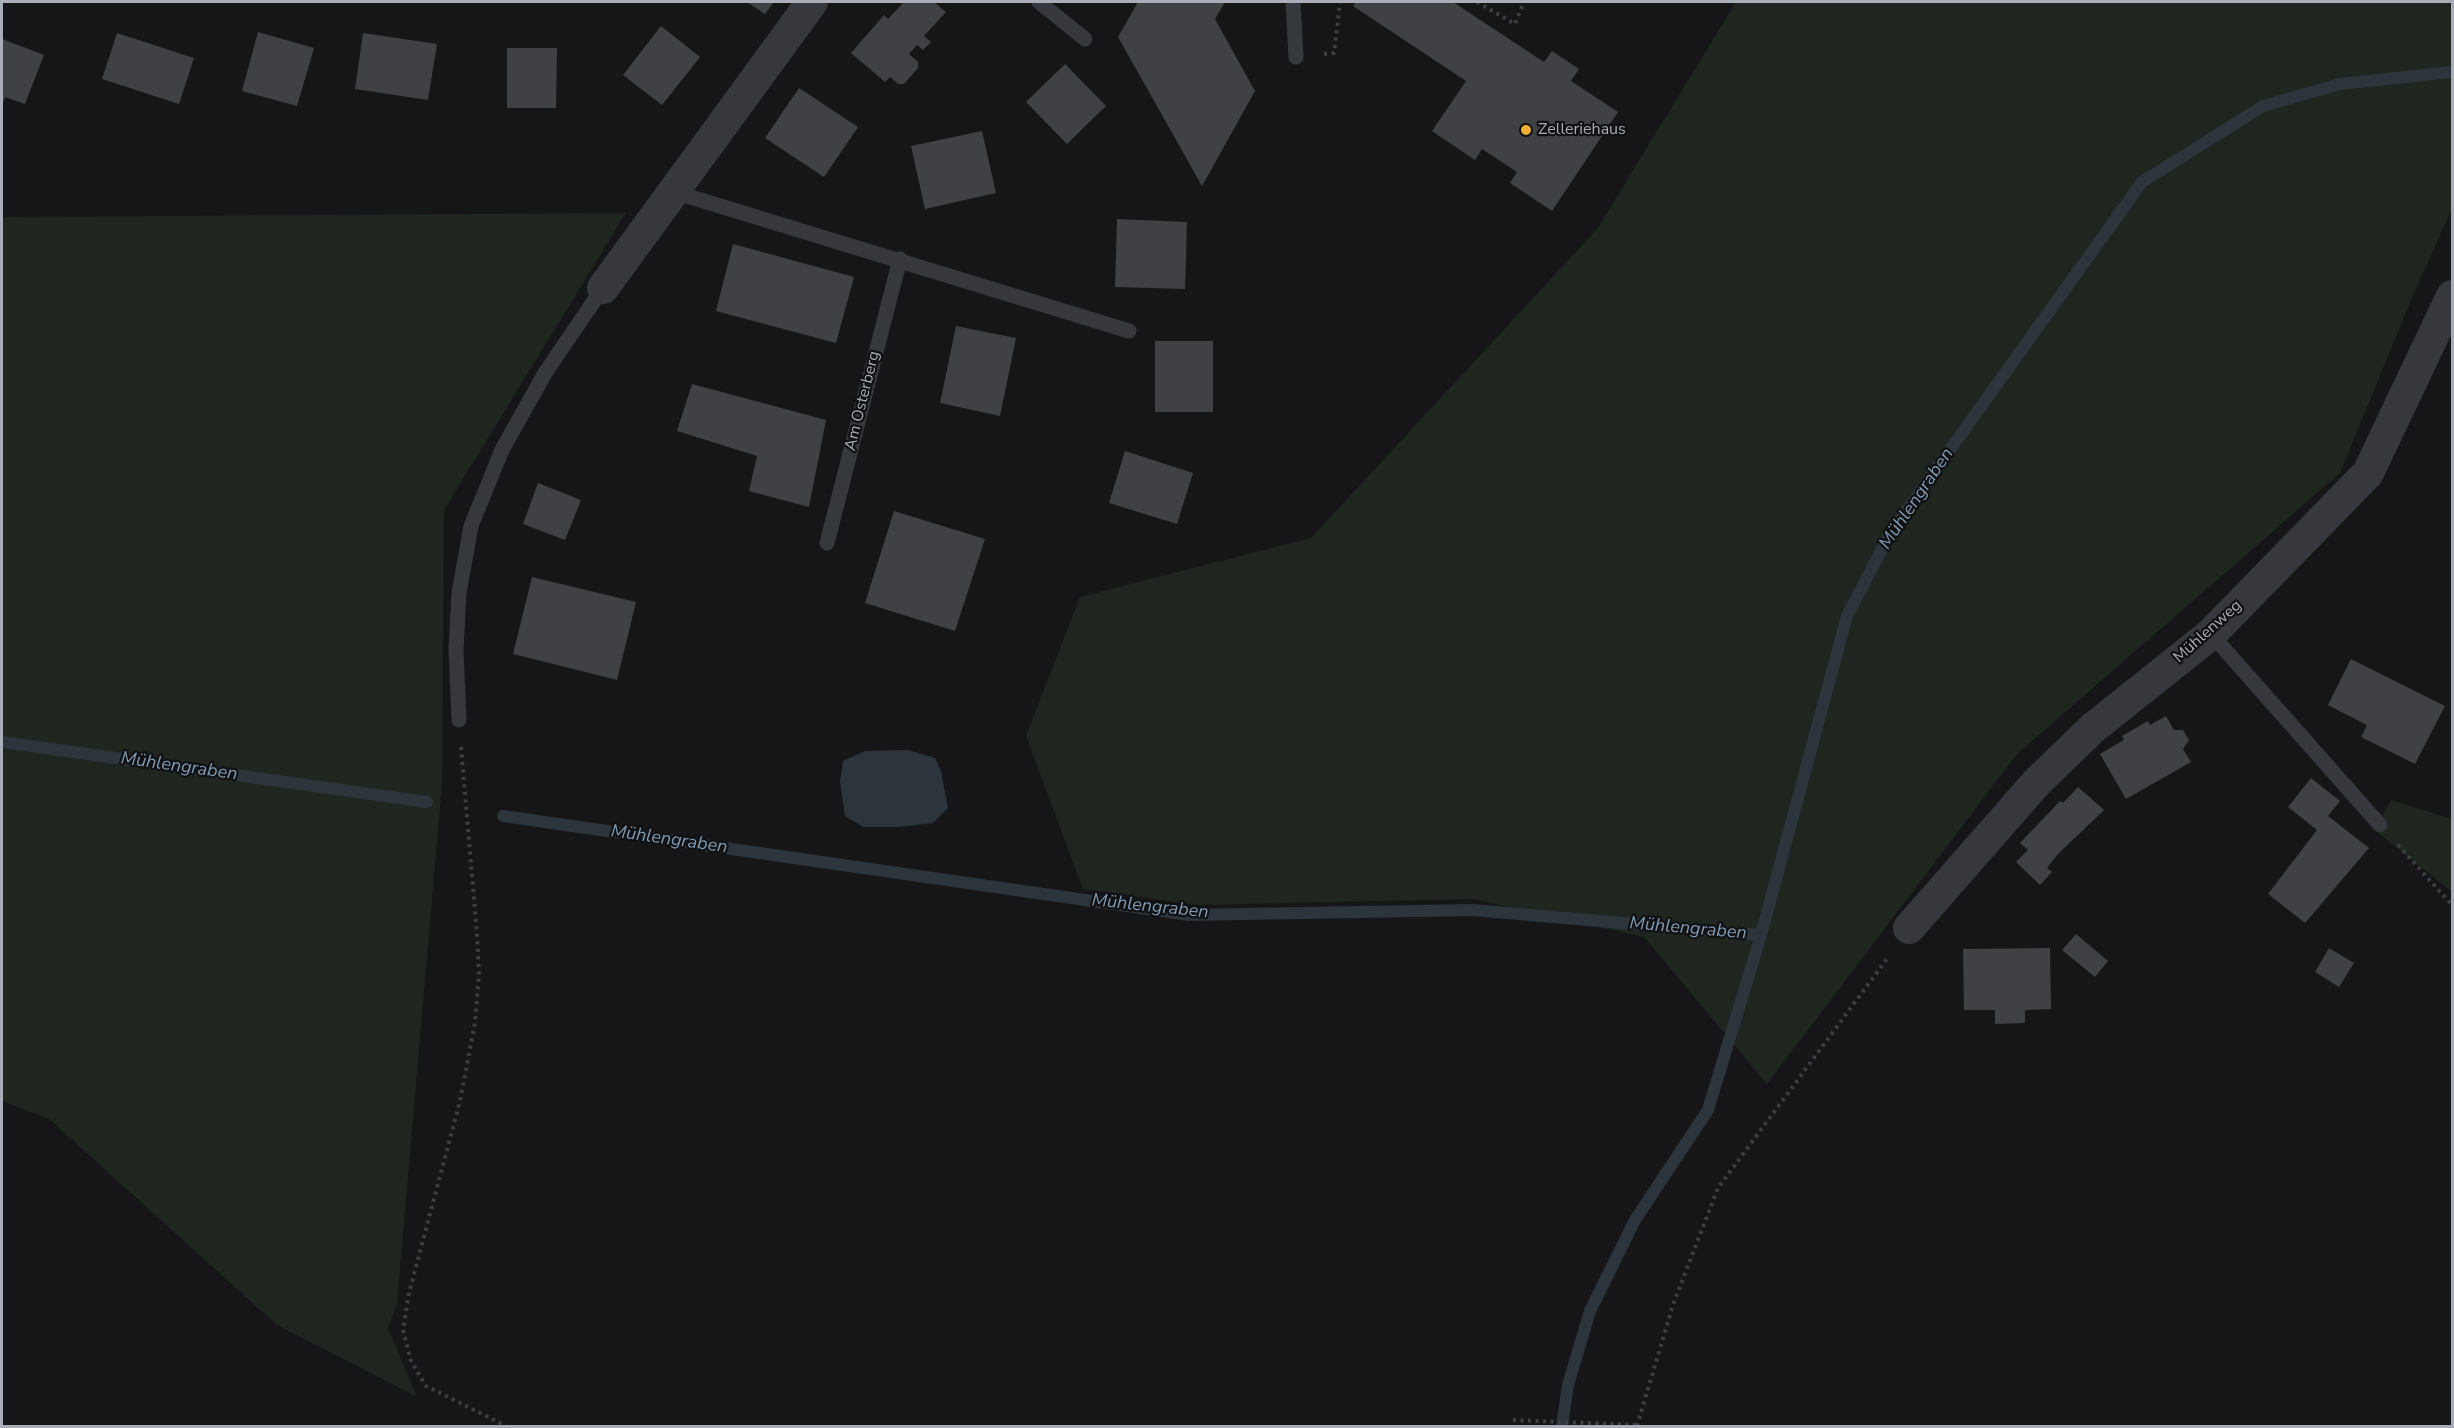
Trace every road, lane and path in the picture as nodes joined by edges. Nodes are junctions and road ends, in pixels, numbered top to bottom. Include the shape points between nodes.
1 (813, 2) edge
2 (1039, 2) edge
3 (1293, 2) edge
4 (1340, 2) edge
5 (1478, 2) edge
6 (1524, 2) edge
7 (1084, 39) dead end
8 (1296, 57) joint
9 (671, 191) junction
10 (900, 259) junction
11 (603, 288) joint
12 (2452, 296) edge
13 (1129, 331) dead end
14 (827, 543) dead end
15 (2211, 634) junction
16 (459, 720) joint
17 (2380, 825) joint
18 (2452, 905) edge
19 (1909, 928) joint
20 (1513, 1420) dead end
21 (506, 1426) edge
22 (1637, 1426) edge

1 - 9 street
2 - 7 lane
3 - 8 lane
4 - 8 path via 1334,53
5 - 6 path via 1515,24
9 - 10 lane
9 - 11 street
10 - 13 lane
10 - 14 lane, Am Osterberg
11 - 16 lane via 545,373 518,421 471,526 456,650
12 - 15 street, Mühlenweg via 2368,473
15 - 17 lane
15 - 19 street, Mühlenweg via 2093,728 2045,774
16 - 21 path via 477,934 475,1023 460,1101 409,1293 403,1330 411,1361 426,1386
17 - 18 path
19 - 22 path via 1718,1188 1673,1305
20 - 22 path

